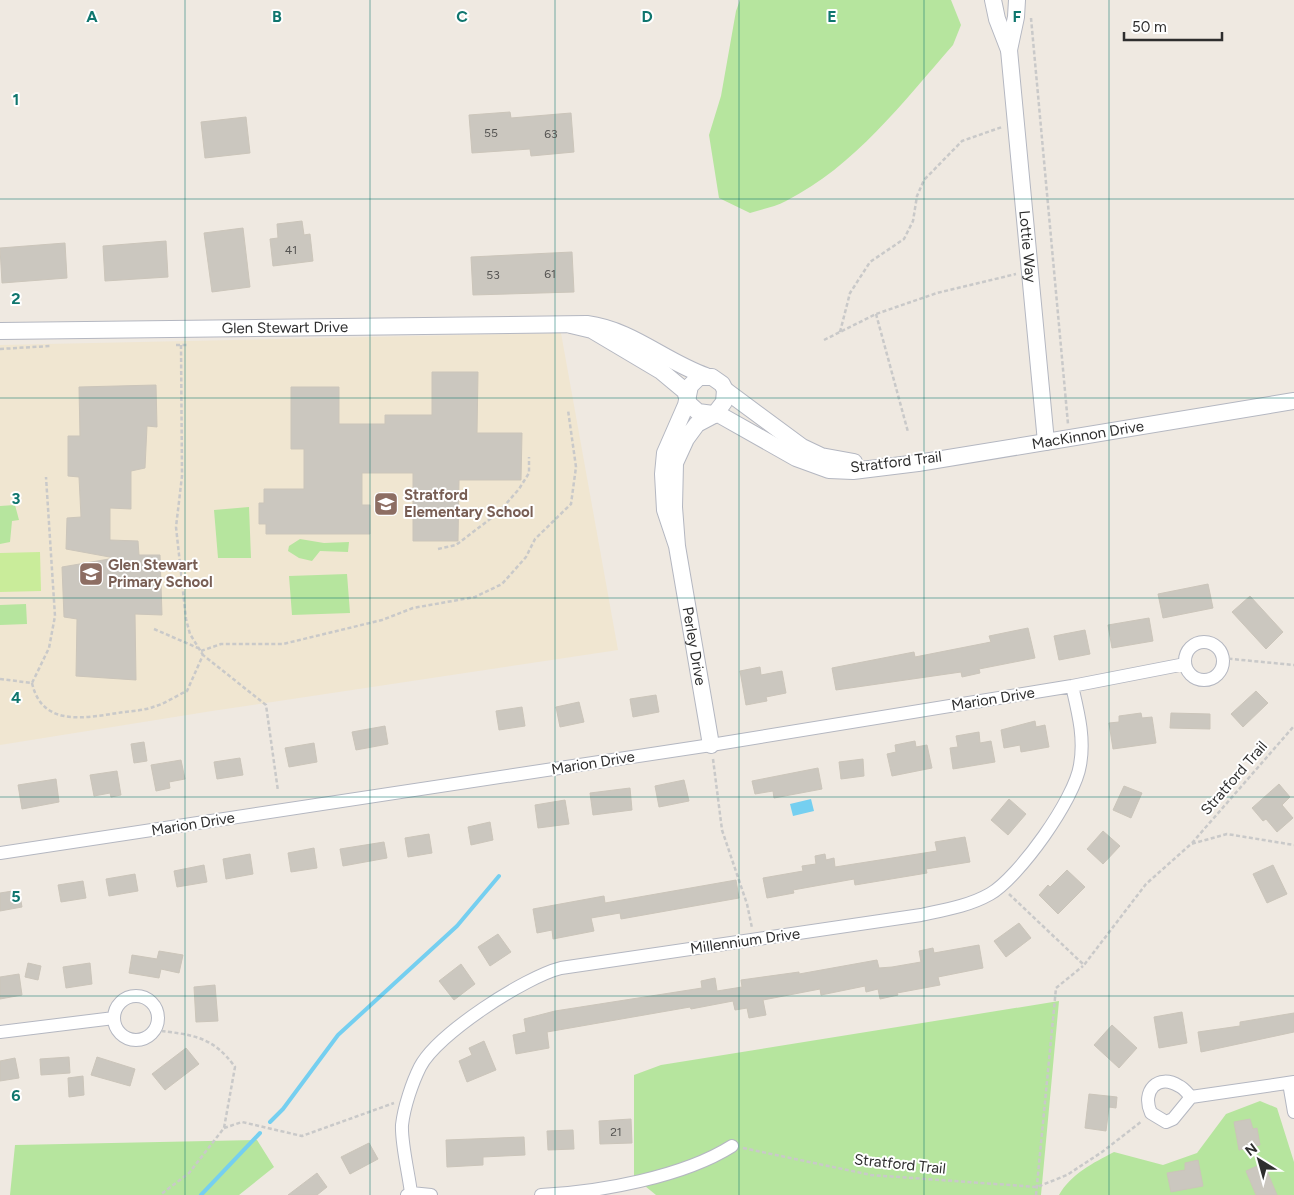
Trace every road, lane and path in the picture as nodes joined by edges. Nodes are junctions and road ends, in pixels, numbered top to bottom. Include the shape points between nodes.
1 (992, 0) edge
2 (1017, 0) edge
3 (1030, 9) dead end
4 (1009, 50) junction
5 (1004, 127) dead end
6 (1030, 268) junction
7 (876, 314) junction
8 (570, 325) junction
9 (0, 331) edge
10 (840, 332) junction
11 (824, 340) dead end
12 (181, 345) dead end
13 (13, 348) dead end
14 (0, 349) edge
15 (706, 376) junction
16 (725, 390) junction
17 (688, 398) junction
18 (1294, 401) edge
19 (568, 410) dead end
20 (714, 415) junction
21 (908, 432) dead end
22 (1070, 438) junction
23 (1046, 442) junction
24 (529, 457) dead end
25 (881, 466) junction
26 (46, 478) dead end
27 (677, 546) junction
28 (438, 549) dead end
29 (154, 629) dead end
30 (200, 650) junction
31 (203, 655) junction
32 (1222, 658) junction
33 (1185, 664) junction
34 (1294, 665) edge
35 (0, 679) edge
36 (32, 683) junction
37 (1072, 686) junction
38 (1294, 726) edge
39 (711, 745) junction
40 (278, 790) dead end
41 (1190, 844) junction
42 (1294, 845) edge
43 (0, 853) edge
44 (1001, 886) junction
45 (755, 939) junction
46 (1084, 965) junction
47 (114, 1018) junction
48 (155, 1030) junction
49 (0, 1032) edge
50 (1292, 1082) edge
51 (1191, 1097) junction
52 (409, 1098) junction
53 (1294, 1112) edge
54 (1151, 1114) junction
55 (224, 1128) junction
56 (732, 1146) joint
57 (1037, 1187) junction
58 (409, 1194) edge
59 (160, 1195) edge
60 (431, 1195) edge
61 (541, 1195) edge
62 (549, 1195) edge
63 (1036, 1195) edge

1 - 4 street, Lottie Way
2 - 4 street, Lottie Way
3 - 22 path
4 - 6 street, Lottie Way
5 - 10 path via 962,140 924,180 917,196 913,221 904,239 870,262 850,293
6 - 7 path via 937,293
6 - 23 street, Lottie Way
7 - 10 path
7 - 21 path
8 - 9 street, Glen Stewart Drive
8 - 15 street, Glen Stewart Drive via 601,326 634,337 682,367
8 - 17 street, Glen Stewart Drive via 592,330 661,371 685,391
10 - 11 path
12 - 30 path via 182,476 176,527 186,619 190,634
13 - 14 path
15 - 16 street via 718,380
15 - 17 street via 694,381
16 - 20 street via 724,402
16 - 25 street, MacKinnon Drive via 802,447 821,456
17 - 20 street via 698,412
17 - 27 street, Perley Drive via 665,452 663,474 665,510
18 - 22 street, MacKinnon Drive
19 - 30 path via 576,467 571,504 535,539 526,557 502,584 475,597 414,608 382,620 283,644 221,644
20 - 25 street, MacKinnon Drive via 742,425 796,458 829,470 853,471
20 - 27 street, Perley Drive via 697,424 675,463
22 - 23 street, MacKinnon Drive
23 - 25 street, MacKinnon Drive
24 - 28 path via 529,473 498,513 456,544
26 - 36 path via 55,616 49,648
27 - 39 street, Perley Drive
29 - 30 path
30 - 31 path
31 - 36 path via 187,691 152,708 82,719 61,716 46,708
31 - 40 path via 266,704
32 - 33 street via 1215,646 1200,642 1188,650
32 - 33 street via 1219,672 1207,680 1192,676
32 - 34 path
33 - 37 street, Marion Drive
35 - 36 path
37 - 39 street, Marion Drive
37 - 44 street, Millennium Drive via 1081,725 1081,765 1075,786 1051,826
38 - 41 path, Stratford Trail
39 - 43 street, Marion Drive
39 - 45 path via 722,830
41 - 42 path, Stratford Trail via 1227,834
41 - 46 path, Stratford Trail via 1146,884
44 - 45 street, Millennium Drive via 964,906
44 - 46 path
45 - 52 street, Millennium Drive via 546,972 510,990 442,1041 420,1066
46 - 57 path, Stratford Trail via 1056,988
47 - 48 street via 118,1032 130,1040 144,1039
47 - 48 street via 123,1000 130,996 145,998 152,1002 158,1015
47 - 49 street
48 - 55 path via 195,1035 224,1051 234,1067
50 - 51 street
50 - 53 street
51 - 54 street via 1173,1119 1166,1122
51 - 54 street via 1180,1086 1167,1081 1156,1085 1148,1091 1146,1100
52 - 55 path via 302,1136 242,1122
52 - 58 street, Millennium Drive via 402,1126
54 - 57 path, Stratford Trail via 1067,1176
55 - 59 path via 189,1173
56 - 57 path, Stratford Trail via 870,1175
56 - 62 street via 688,1169 581,1192
57 - 63 path, Stratford Trail
58 - 60 street
61 - 62 street

